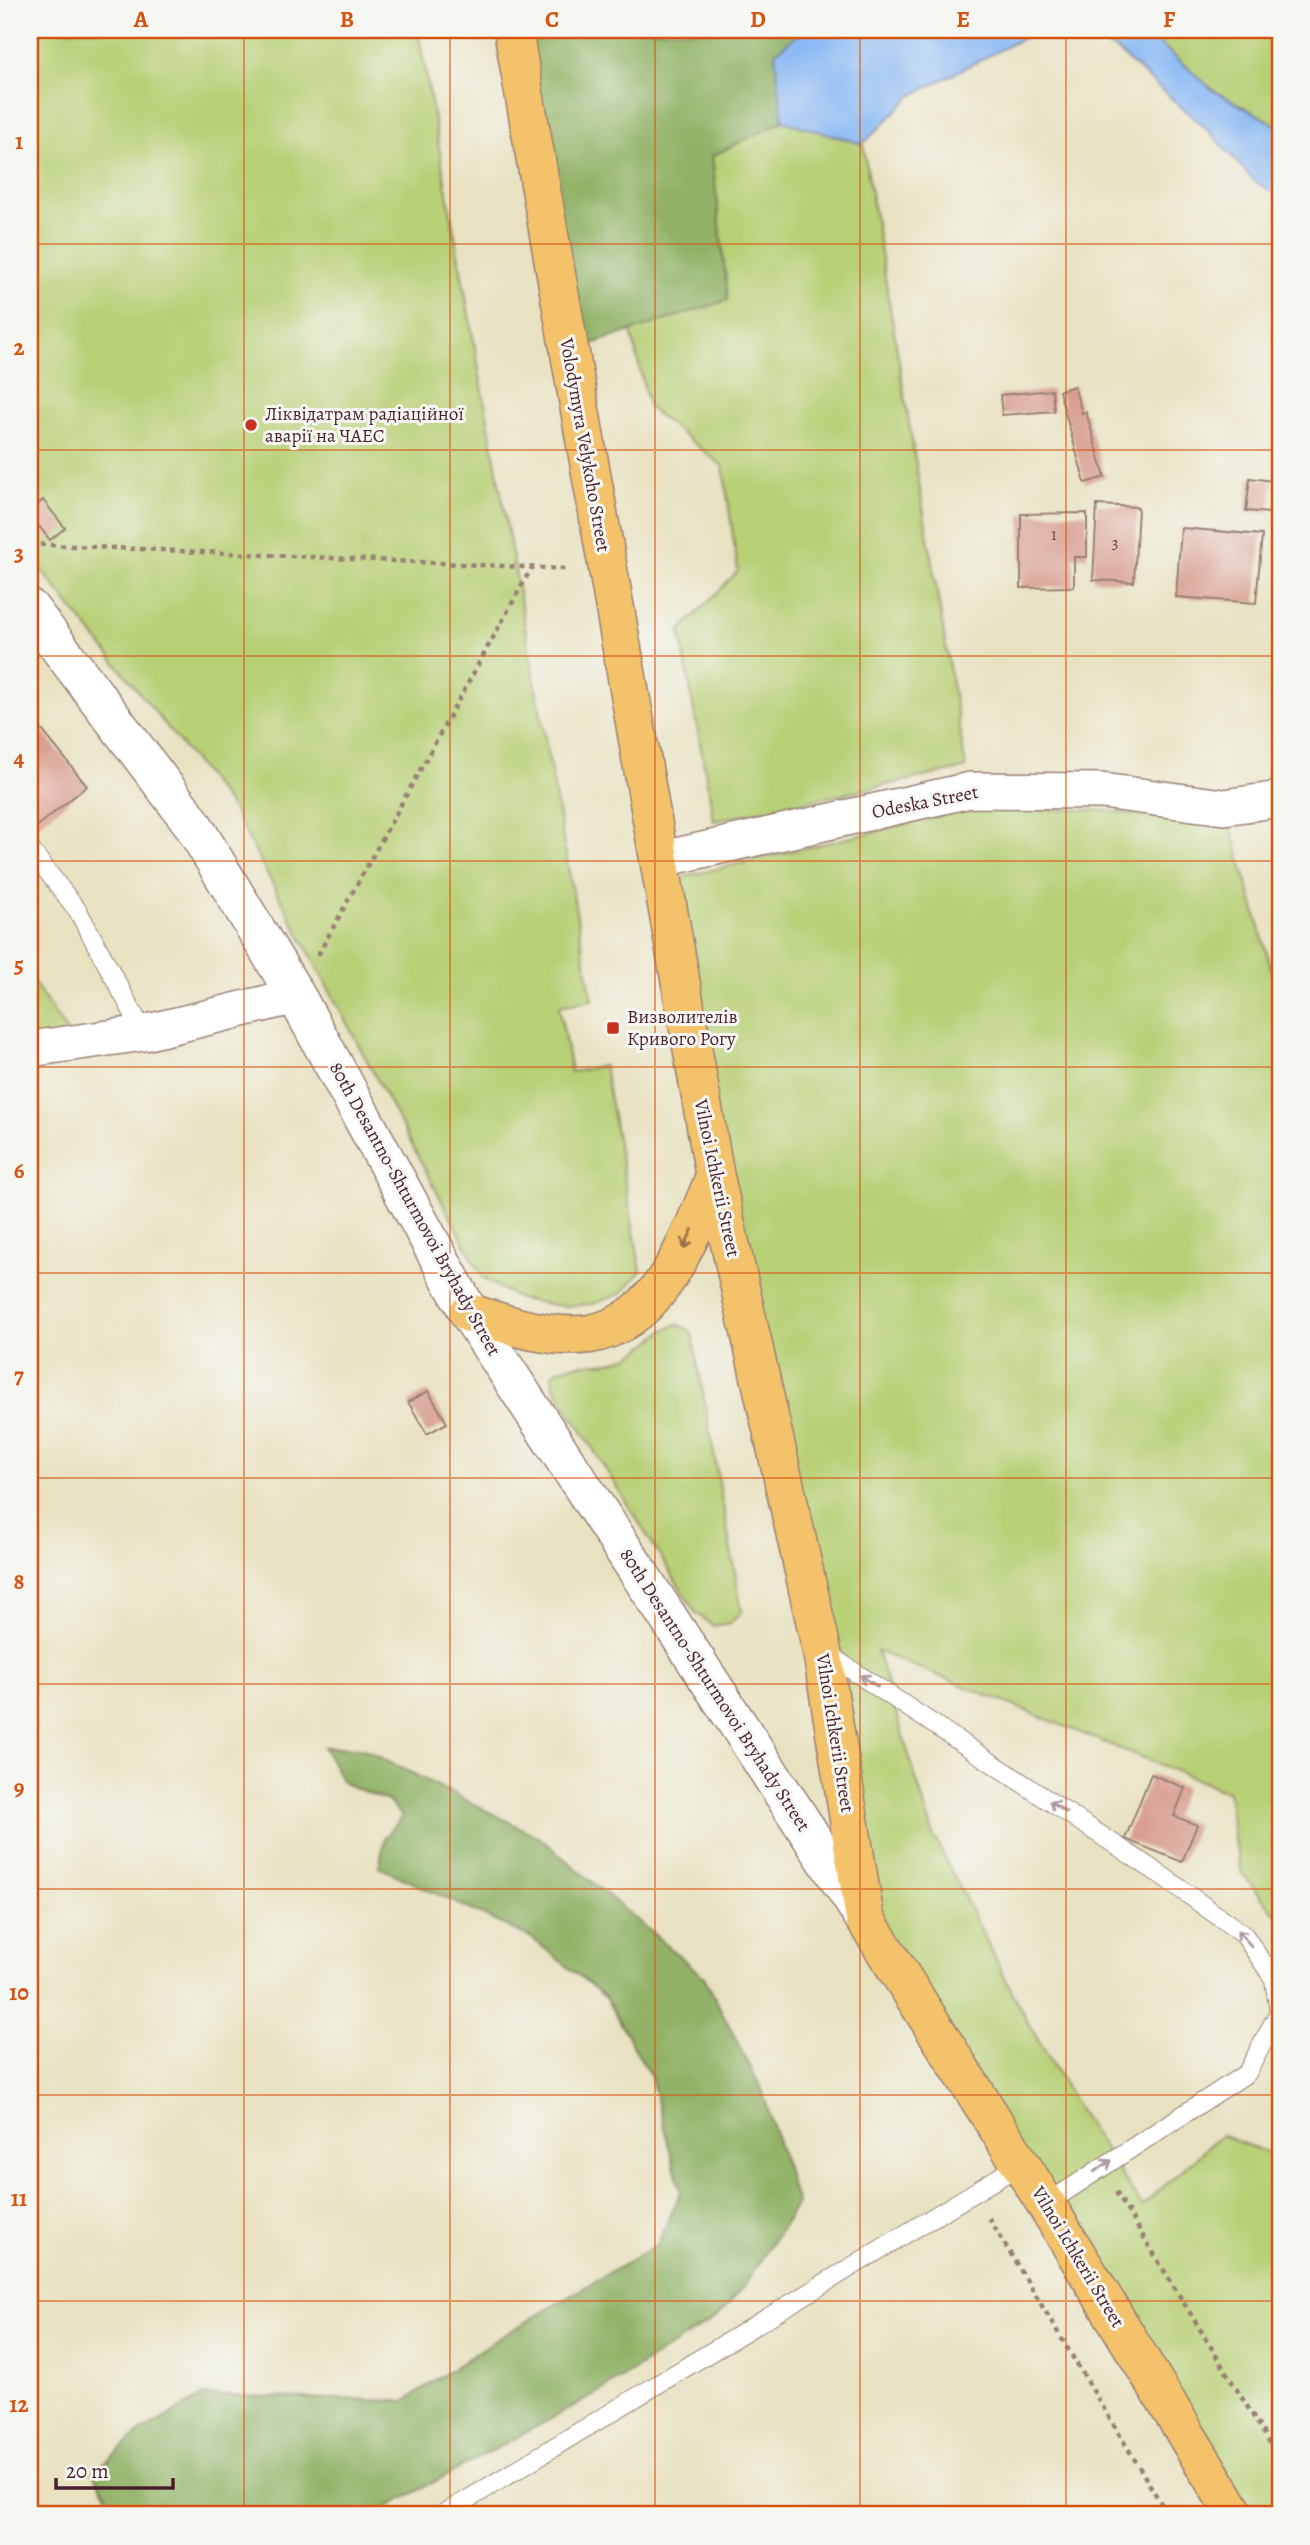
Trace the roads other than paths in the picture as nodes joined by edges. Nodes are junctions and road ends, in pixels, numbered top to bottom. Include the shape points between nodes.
1 (513, 30) edge
2 (30, 609) edge
3 (1280, 799) edge
4 (30, 849) edge
5 (658, 860) junction
6 (296, 996) junction
7 (144, 1033) junction
8 (30, 1049) edge
9 (715, 1177) junction
10 (469, 1313) junction
11 (822, 1651) junction
12 (865, 1919) junction
13 (1021, 2164) junction
14 (1046, 2204) junction
15 (442, 2515) edge
16 (1235, 2515) edge

1 - 5 main road, Volodymyra Velykoho Street
2 - 6 street, 80th Desantno-Shturmovoi Bryhady Street via 192,823
3 - 5 street, Odeska Street via 1224,807 1102,790 970,790
4 - 7 lane via 78,911
5 - 9 main road, Vilnoi Ichkerii Street
6 - 7 street
6 - 10 street, 80th Desantno-Shturmovoi Bryhady Street
7 - 8 street
9 -> 10 main road via 673,1270 627,1319 601,1331 570,1335 528,1330
9 - 11 main road, Vilnoi Ichkerii Street
10 - 12 street, 80th Desantno-Shturmovoi Bryhady Street
11 - 12 main road, Vilnoi Ichkerii Street
14 -> 11 lane via 1247,2073 1279,2012 1274,1979 1244,1934
12 - 13 main road, Vilnoi Ichkerii Street
13 - 14 main road, Vilnoi Ichkerii Street
13 - 15 lane
14 - 16 main road, Vilnoi Ichkerii Street

